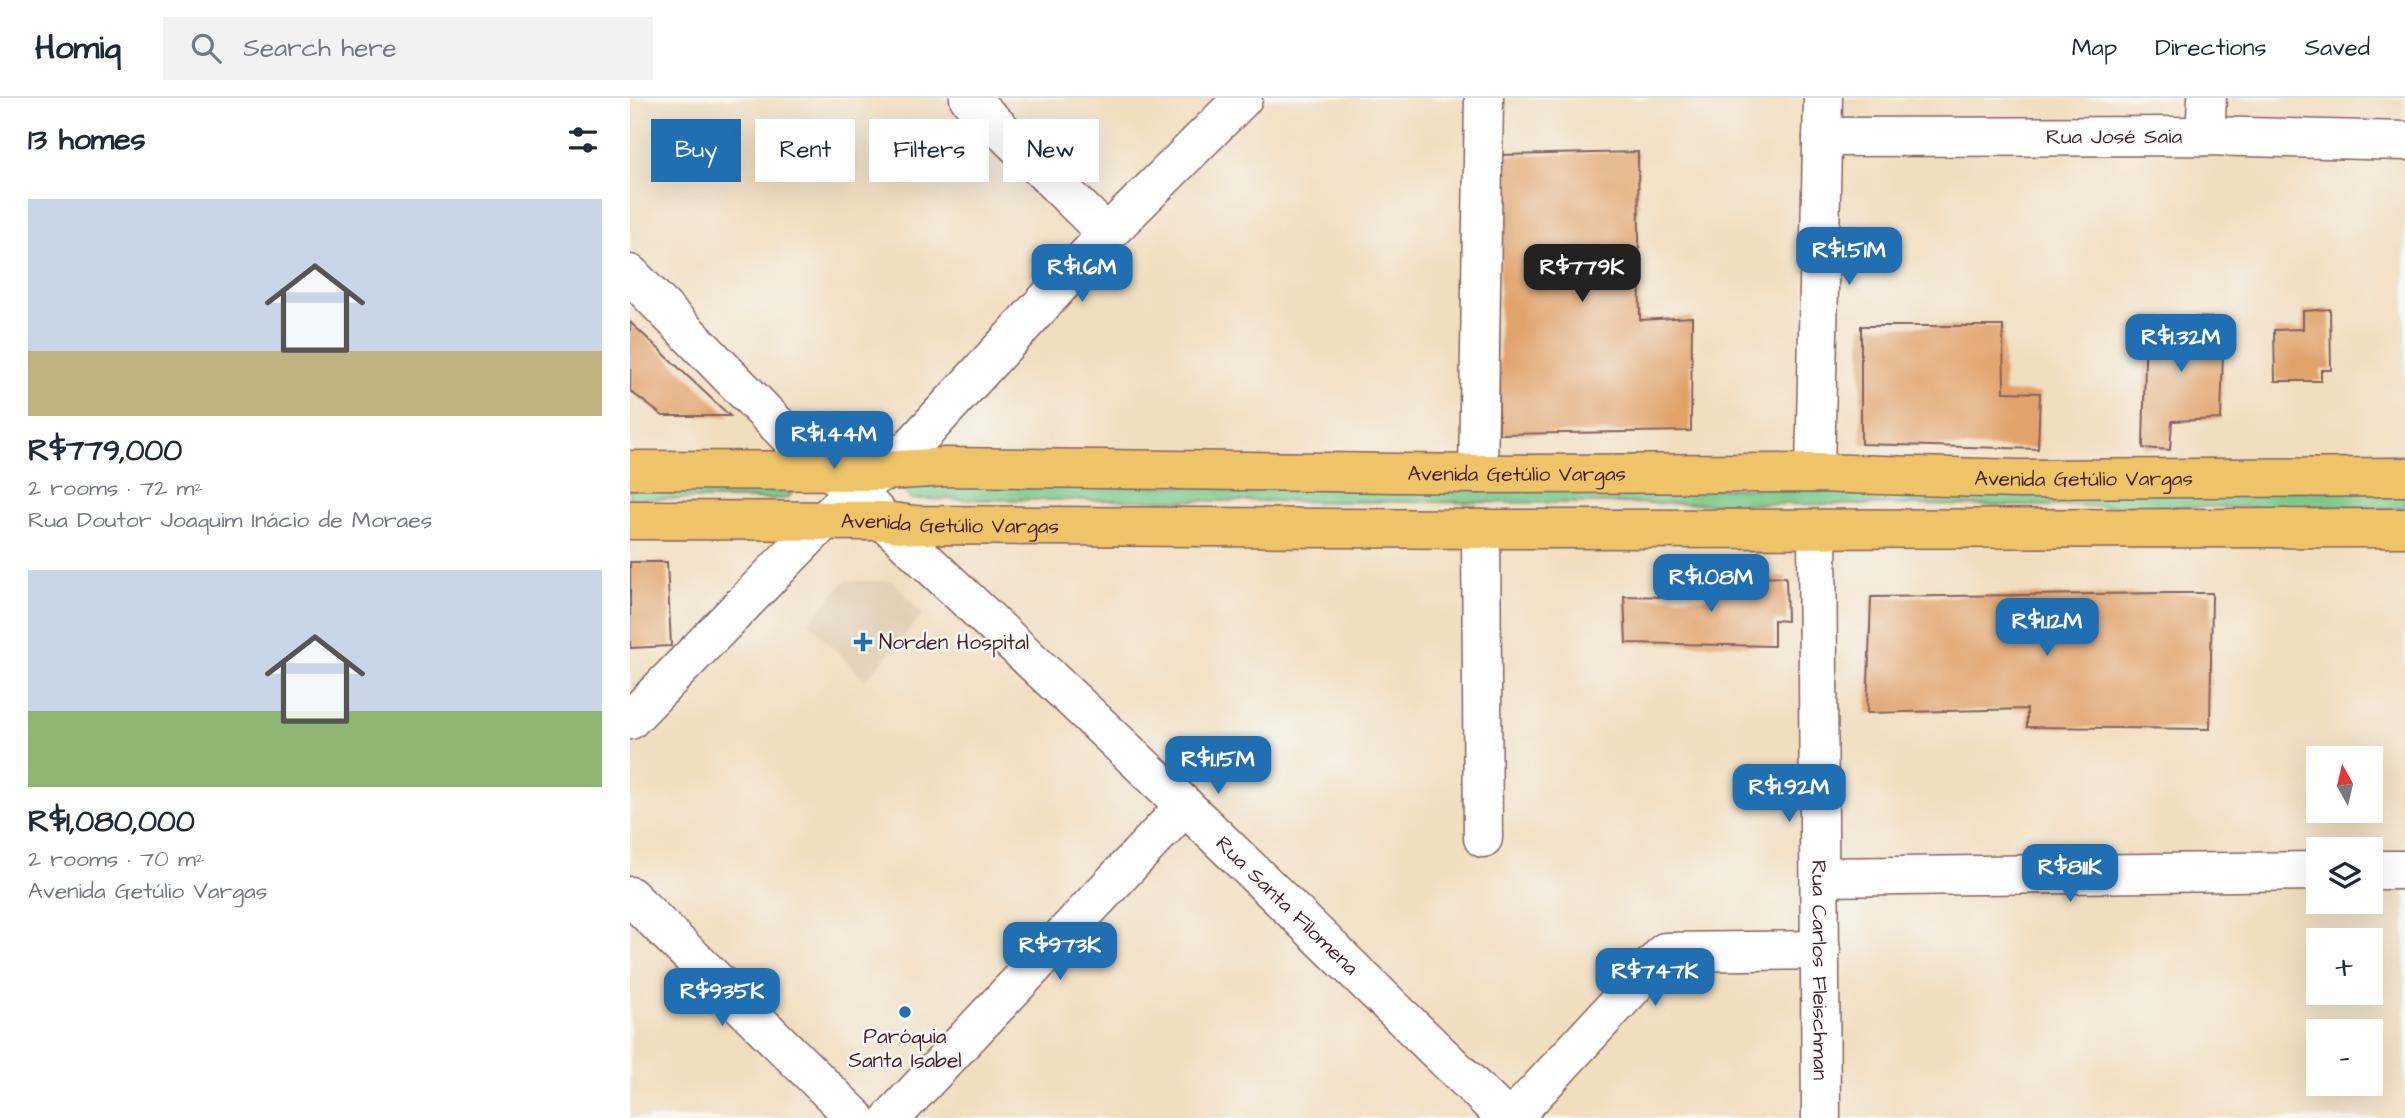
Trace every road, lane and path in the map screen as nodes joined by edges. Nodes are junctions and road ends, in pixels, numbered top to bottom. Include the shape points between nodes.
1 (969, 98) edge
2 (1243, 98) edge
3 (1484, 98) edge
4 (1823, 98) edge
5 (2207, 98) edge
6 (2205, 136) junction
7 (1822, 137) junction
8 (2405, 141) edge
9 (1107, 234) junction
10 (630, 274) edge
11 (630, 470) edge
12 (1815, 473) junction
13 (1478, 474) junction
14 (2405, 477) edge
15 (857, 478) junction
16 (630, 520) edge
17 (884, 521) junction
18 (823, 522) junction
19 (2405, 527) edge
20 (1481, 529) junction
21 (1817, 529) junction
22 (630, 720) edge
23 (1185, 806) junction
24 (1483, 838) dead end
25 (2383, 870) edge
26 (2405, 870) edge
27 (2306, 871) edge
28 (1820, 877) junction
29 (630, 896) edge
30 (1821, 950) junction
31 (856, 1118) edge
32 (891, 1118) edge
33 (1506, 1118) edge
34 (1512, 1118) edge
35 (1821, 1118) edge

1 - 9 street
2 - 9 street
3 - 13 street
4 - 7 street
5 - 6 street
6 - 7 street, Rua José Saia
6 - 8 street, Rua José Saia
7 - 12 street
9 - 15 street via 909,449
10 - 15 street via 798,446
11 - 15 main road, Avenida Getúlio Vargas
12 - 13 main road, Avenida Getúlio Vargas
12 - 14 main road, Avenida Getúlio Vargas via 2018,479
13 - 15 main road, Avenida Getúlio Vargas via 946,467
15 - 17 street, Rua Santa Filomena
15 - 18 street
16 - 18 main road, Avenida Getúlio Vargas
17 - 18 main road, Avenida Getúlio Vargas
17 - 20 main road, Avenida Getúlio Vargas via 915,525
17 - 23 street, Rua Santa Filomena
18 - 22 street
19 - 21 main road, Avenida Getúlio Vargas
20 - 21 main road, Avenida Getúlio Vargas
20 - 24 street
21 - 28 street, Rua Carlos Fleischman
23 - 32 street
23 - 33 street, Rua Santa Filomena
25 - 26 street
27 - 28 street
28 - 30 street, Rua Carlos Fleischman
29 - 31 street
30 - 34 street via 1665,952
30 - 35 street, Rua Carlos Fleischman

